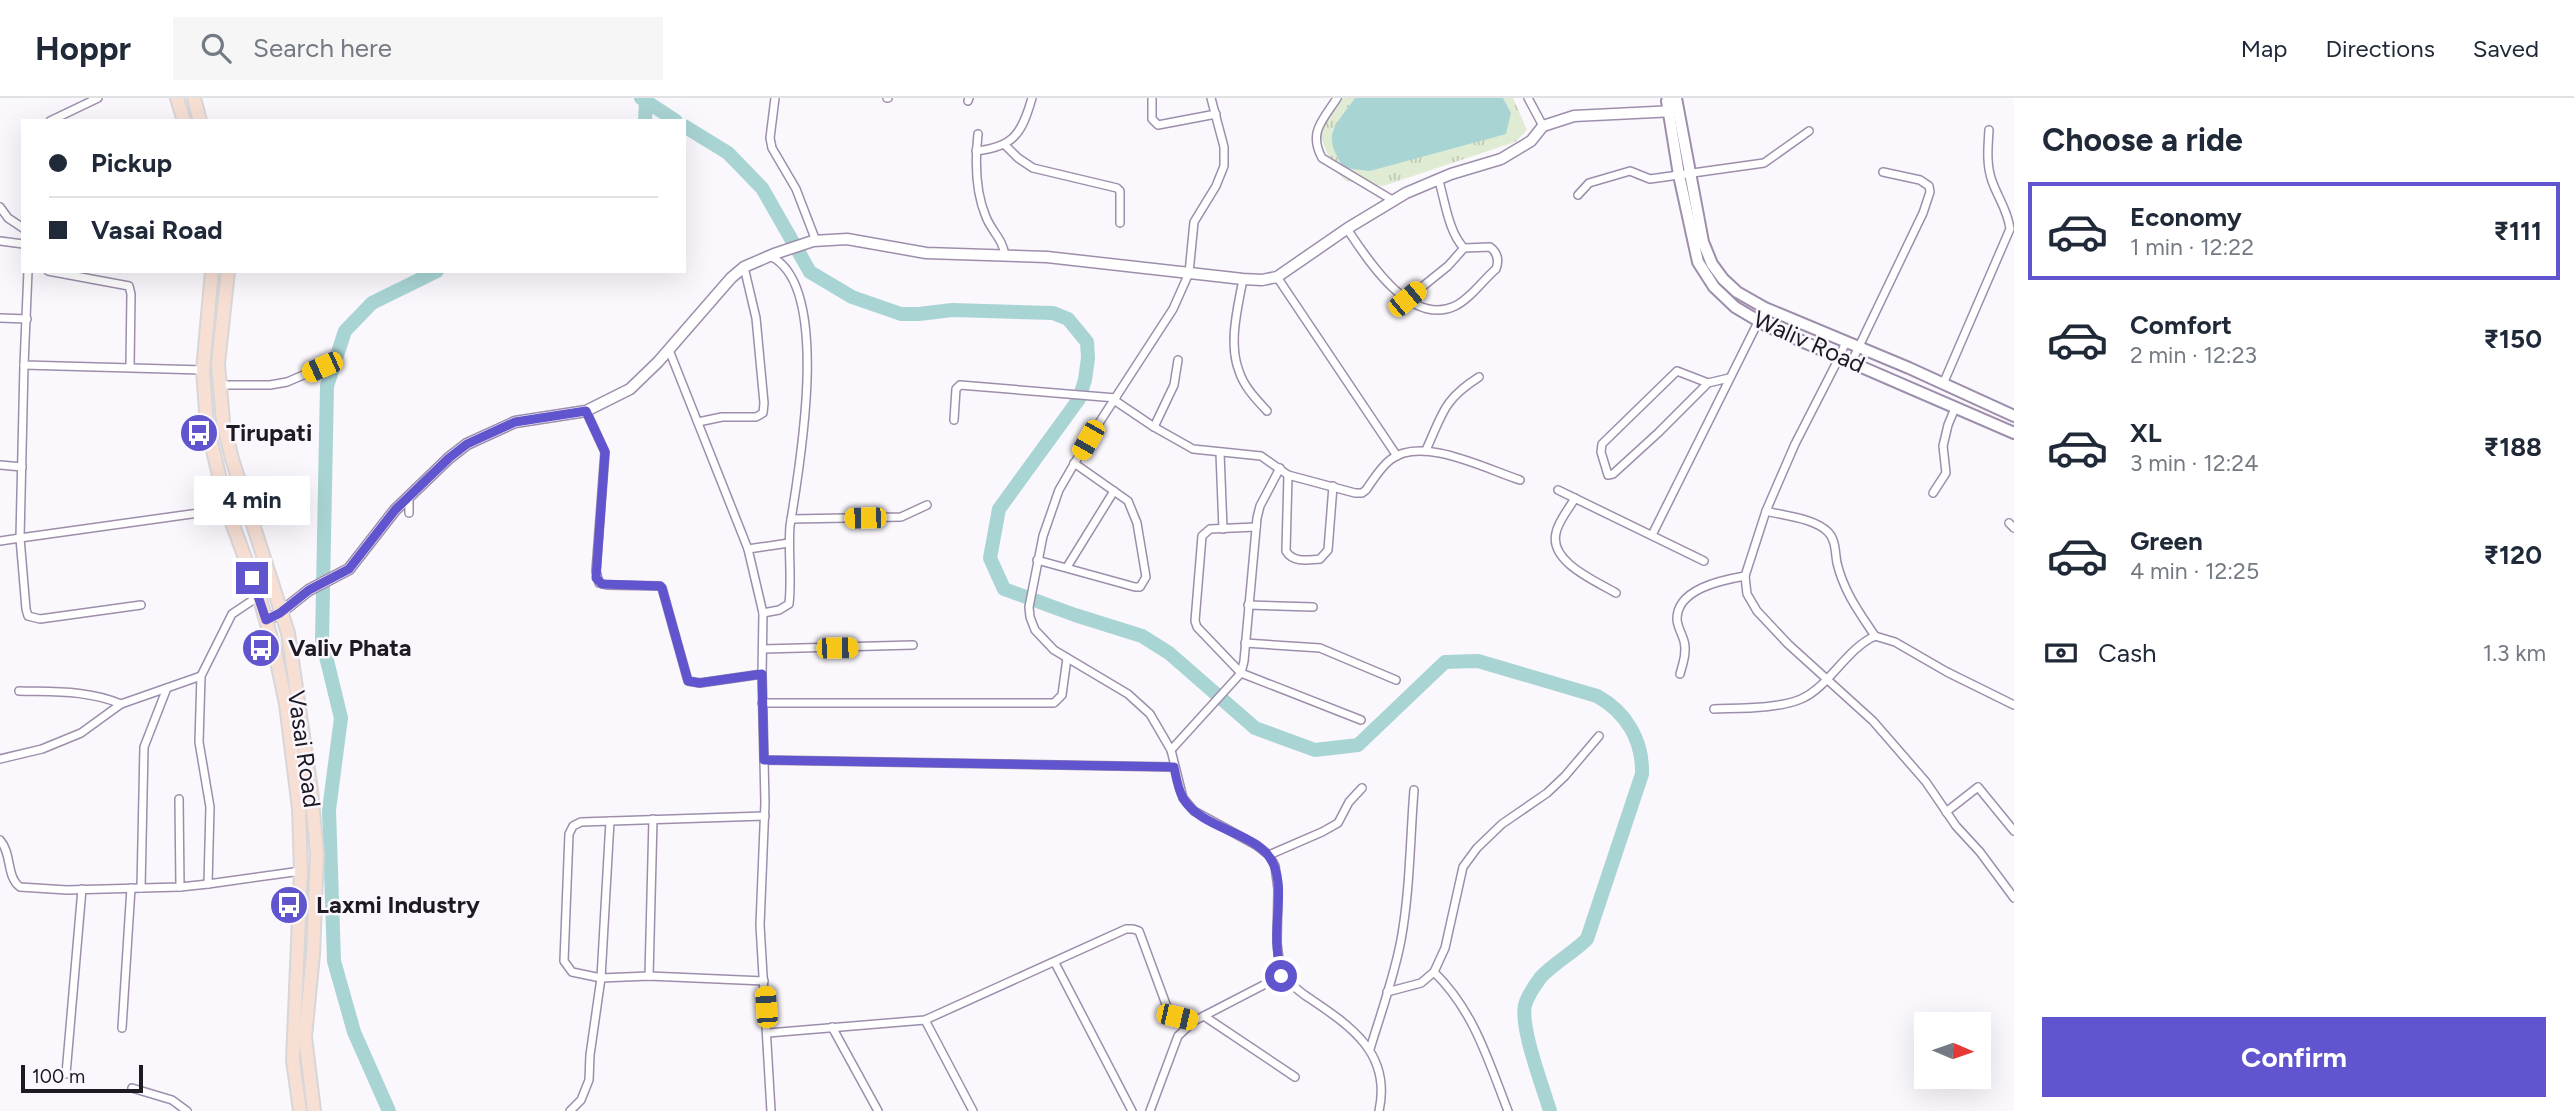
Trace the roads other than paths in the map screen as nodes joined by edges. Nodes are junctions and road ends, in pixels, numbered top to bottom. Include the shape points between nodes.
1 (98, 98) edge
2 (177, 98) edge
3 (194, 98) edge
4 (775, 98) edge
5 (1032, 98) edge
6 (1152, 98) edge
7 (1211, 98) edge
8 (1337, 98) edge
9 (1528, 98) edge
10 (1669, 98) edge
11 (1676, 98) edge
12 (1674, 111) junction
13 (1216, 114) junction
14 (54, 119) edge
15 (183, 119) edge
16 (199, 119) edge
17 (1543, 126) junction
18 (1989, 130) dead end
19 (1809, 131) dead end
20 (978, 134) dead end
21 (1005, 145) junction
22 (976, 151) junction
23 (1883, 172) dead end
24 (1684, 173) junction
25 (1439, 181) junction
26 (1578, 195) dead end
27 (1394, 201) junction
28 (0, 207) edge
29 (1120, 223) dead end
30 (21, 227) edge
31 (1347, 229) junction
32 (0, 241) edge
33 (815, 241) junction
34 (21, 244) edge
35 (1464, 248) junction
36 (771, 255) junction
37 (1005, 257) junction
38 (744, 267) junction
39 (27, 273) edge
40 (59, 273) edge
41 (212, 273) edge
42 (228, 273) edge
43 (1189, 273) junction
44 (1278, 277) junction
45 (1243, 279) junction
46 (1407, 299) junction
47 (1765, 308) junction
48 (0, 318) edge
49 (27, 319) junction
50 (1758, 321) junction
51 (1846, 341) junction
52 (1858, 346) junction
53 (669, 350) junction
54 (1840, 356) junction
55 (1178, 360) dead end
56 (1852, 361) junction
57 (24, 365) junction
58 (130, 366) junction
59 (322, 367) dead end
60 (203, 369) junction
61 (1479, 377) dead end
62 (1729, 378) junction
63 (1708, 383) junction
64 (1942, 384) junction
65 (219, 386) junction
66 (1115, 399) junction
67 (1955, 408) junction
68 (586, 411) junction
69 (1267, 411) dead end
70 (2014, 416) edge
71 (954, 419) dead end
72 (698, 422) junction
73 (1154, 427) junction
74 (2014, 433) edge
75 (1426, 450) junction
76 (1220, 453) junction
77 (1397, 456) junction
78 (1074, 463) junction
79 (0, 466) edge
80 (22, 467) junction
81 (1280, 468) junction
82 (1288, 475) junction
83 (1520, 480) dead end
84 (1333, 486) junction
85 (1558, 489) dead end
86 (1114, 491) junction
87 (1933, 494) dead end
88 (409, 496) junction
89 (1575, 498) junction
90 (927, 505) dead end
91 (227, 509) junction
92 (1766, 511) junction
93 (409, 513) dead end
94 (791, 519) junction
95 (1255, 527) junction
96 (1223, 528) junction
97 (1652, 535) junction
98 (20, 538) junction
99 (0, 541) edge
100 (789, 543) junction
101 (748, 549) junction
102 (1037, 560) junction
103 (1704, 561) dead end
104 (1067, 567) junction
105 (1745, 576) junction
106 (1616, 593) dead end
107 (259, 596) junction
108 (141, 605) dead end
109 (1248, 605) junction
110 (1313, 607) dead end
111 (280, 613) junction
112 (763, 613) junction
113 (266, 620) junction
114 (1875, 636) junction
115 (1245, 643) junction
116 (913, 645) dead end
117 (763, 649) junction
118 (1067, 657) junction
119 (1241, 673) junction
120 (762, 674) junction
121 (1680, 674) dead end
122 (201, 676) junction
123 (1826, 678) junction
124 (1396, 680) dead end
125 (167, 688) junction
126 (19, 691) dead end
127 (762, 703) junction
128 (121, 704) junction
129 (2014, 705) edge
130 (1714, 709) dead end
131 (1361, 720) dead end
132 (1599, 736) dead end
133 (1171, 750) junction
134 (0, 760) edge
135 (764, 760) junction
136 (1174, 767) junction
137 (1362, 788) dead end
138 (1414, 790) dead end
139 (179, 799) dead end
140 (1946, 812) junction
141 (765, 816) junction
142 (653, 819) junction
143 (610, 821) junction
144 (2014, 831) edge
145 (0, 840) edge
146 (1269, 855) junction
147 (301, 871) junction
148 (208, 884) junction
149 (180, 887) junction
150 (131, 888) junction
151 (141, 888) junction
152 (82, 889) junction
153 (2014, 898) edge
154 (1055, 963) junction
155 (1434, 972) junction
156 (649, 976) junction
157 (1281, 976) junction
158 (601, 978) junction
159 (764, 981) junction
160 (1387, 992) junction
161 (1204, 1017) junction
162 (925, 1020) junction
163 (1195, 1021) junction
164 (832, 1027) junction
165 (122, 1028) dead end
166 (768, 1032) junction
167 (1370, 1049) junction
168 (66, 1074) dead end
169 (1295, 1077) dead end
170 (132, 1088) dead end
171 (1131, 1110) edge
172 (187, 1111) edge
173 (300, 1111) edge
174 (314, 1111) edge
175 (570, 1111) edge
176 (771, 1111) edge
177 (878, 1111) edge
178 (973, 1111) edge
179 (1150, 1111) edge
180 (1379, 1111) edge
181 (1508, 1111) edge

1 - 14 street
2 - 15 main road
3 - 16 main road
4 - 33 street via 772,148 792,181
5 - 21 street via 1016,137
6 - 13 street via 1152,119 1158,125
7 - 13 street
8 - 27 street via 1316,131 1322,158
9 - 17 street
10 - 12 main road, Waliv Road
11 - 12 main road, Waliv Road
12 - 17 street via 1574,116
12 - 24 main road, Waliv Road
13 - 43 street via 1224,166 1194,222
17 - 25 street via 1531,141 1501,159
18 - 64 street via 1988,166 2010,229
19 - 24 street via 1764,163
20 - 22 street
21 - 22 street
21 - 29 street via 1033,167 1118,188
22 - 37 street via 981,203 1004,244
23 - 52 street via 1920,180 1930,192
24 - 26 street via 1650,179 1630,170 1589,183
24 - 47 main road, Waliv Road via 1712,264 1737,292
24 - 50 main road, Waliv Road via 1698,262 1735,307
25 - 27 street
25 - 35 street via 1455,235
27 - 31 street
28 - 30 street
31 - 44 street
31 - 46 street
32 - 34 street
33 - 36 street
33 - 37 street via 848,239 926,253
35 - 46 street
35 - 46 street via 1490,247 1497,256 1496,269 1453,307 1425,310
36 - 38 street
36 - 94 street via 782,261 792,277 803,311 807,406
37 - 43 street via 1047,257
38 - 53 street
38 - 72 street via 756,318 763,413
39 - 49 street
40 - 58 street via 129,286
41 - 60 main road, Vasai Road
42 - 65 main road, Vasai Road
43 - 45 street
43 - 66 street via 1173,309
44 - 45 street
44 - 77 street
45 - 69 street via 1236,324 1238,370
47 - 50 street
47 - 51 main road, Waliv Road
48 - 49 street
49 - 57 street
50 - 54 main road, Waliv Road
50 - 62 street
51 - 52 main road, Waliv Road
51 - 54 street
52 - 56 street
52 - 64 main road, Waliv Road
53 - 68 street via 630,388
53 - 72 street
54 - 56 main road, Waliv Road
54 - 92 street via 1794,444
55 - 73 street via 1174,385
56 - 67 main road, Waliv Road
57 - 58 street
57 - 80 street
58 - 60 street
59 - 65 street via 287,382
60 - 91 main road, Vasai Road via 207,425
61 - 75 street via 1448,402
62 - 63 street
62 - 97 street
63 - 63 street via 1676,371 1602,444 1608,475
64 - 70 main road, Waliv Road
65 - 111 main road, Vasai Road via 232,459
66 - 71 street via 960,385
66 - 73 street
66 - 78 street
67 - 74 main road, Waliv Road
67 - 87 street via 1943,446 1946,473
68 - 88 street via 515,422 486,433 449,458
68 - 120 street via 605,452 598,583 662,588 688,681
72 - 101 street
73 - 76 street via 1193,449
75 - 77 street
75 - 83 street
76 - 81 street via 1250,453
76 - 96 street
77 - 84 street via 1362,494
78 - 86 street
78 - 102 street via 1059,490
79 - 80 street
80 - 98 street
81 - 82 street
81 - 95 street via 1260,506
82 - 84 street
82 - 84 street via 1286,551 1295,560 1320,559 1328,550
85 - 89 street
86 - 104 street
86 - 104 street via 1128,500 1134,511 1144,583 1135,587
88 - 93 street
88 - 111 street via 349,569 309,590
89 - 97 street
89 - 106 street via 1556,533 1556,545 1568,565
90 - 94 street via 901,517
91 - 98 street
91 - 107 main road, Vasai Road
92 - 105 street
92 - 114 street via 1820,526 1830,534 1841,580
94 - 100 street
95 - 96 street
95 - 109 street
96 - 119 street via 1210,529 1202,537 1195,621
97 - 103 street
98 - 99 street
98 - 108 street via 28,616 40,619
100 - 101 street
100 - 112 street via 789,604
101 - 112 street
102 - 104 street
102 - 118 street via 1030,617 1035,630
105 - 121 street via 1707,586 1685,600 1677,619 1685,653
105 - 123 street via 1747,594 1757,611
107 - 113 main road, Vasai Road
107 - 122 street via 232,614
109 - 110 street
109 - 115 street
111 - 113 street
111 - 174 main road, Vasai Road via 288,632 317,854 305,1037
112 - 117 street
113 - 147 main road, Vasai Road via 286,704 299,808
114 - 123 street
114 - 129 street via 1895,642
115 - 119 street
115 - 124 street via 1320,648
116 - 117 street
117 - 120 street
118 - 127 street via 1062,695 1054,703
118 - 133 street via 1128,694 1150,714
119 - 131 street
119 - 133 street
120 - 127 street
122 - 125 street
122 - 148 street via 199,742 210,807
123 - 130 street via 1802,699
123 - 140 street via 1873,721
125 - 128 street
125 - 151 street via 144,747
126 - 128 street via 88,693
127 - 135 street
128 - 134 street via 81,733
132 - 155 street via 1565,776 1502,824 1463,867 1445,948
133 - 136 street
135 - 136 street
135 - 141 street
136 - 146 street via 1183,798 1194,811
137 - 146 street via 1338,823
138 - 160 street via 1405,916
139 - 149 street
140 - 144 street via 1978,788
140 - 153 street
141 - 142 street
141 - 159 street via 760,925
142 - 143 street
142 - 156 street
143 - 158 street
143 - 158 street via 580,822 569,834 564,961 572,972
145 - 152 street via 20,887
146 - 157 street via 1278,889
147 - 148 street
147 - 173 main road, Vasai Road via 293,1060
148 - 149 street
149 - 151 street
150 - 151 street
150 - 152 street
150 - 165 street
152 - 168 street
154 - 162 street
154 - 163 street via 1133,929 1141,936 1167,1007 1177,1017
154 - 171 street
155 - 160 street via 1421,983
155 - 181 street via 1463,1006
156 - 158 street
156 - 159 street
157 - 161 street
157 - 167 street via 1343,1021
158 - 175 street via 589,1080 581,1100
159 - 166 street
160 - 167 street
161 - 163 street
161 - 169 street
162 - 164 street
162 - 178 street
163 - 179 street via 1178,1036
164 - 166 street
164 - 177 street
166 - 176 street
167 - 180 street via 1380,1076
170 - 172 street via 172,1100

